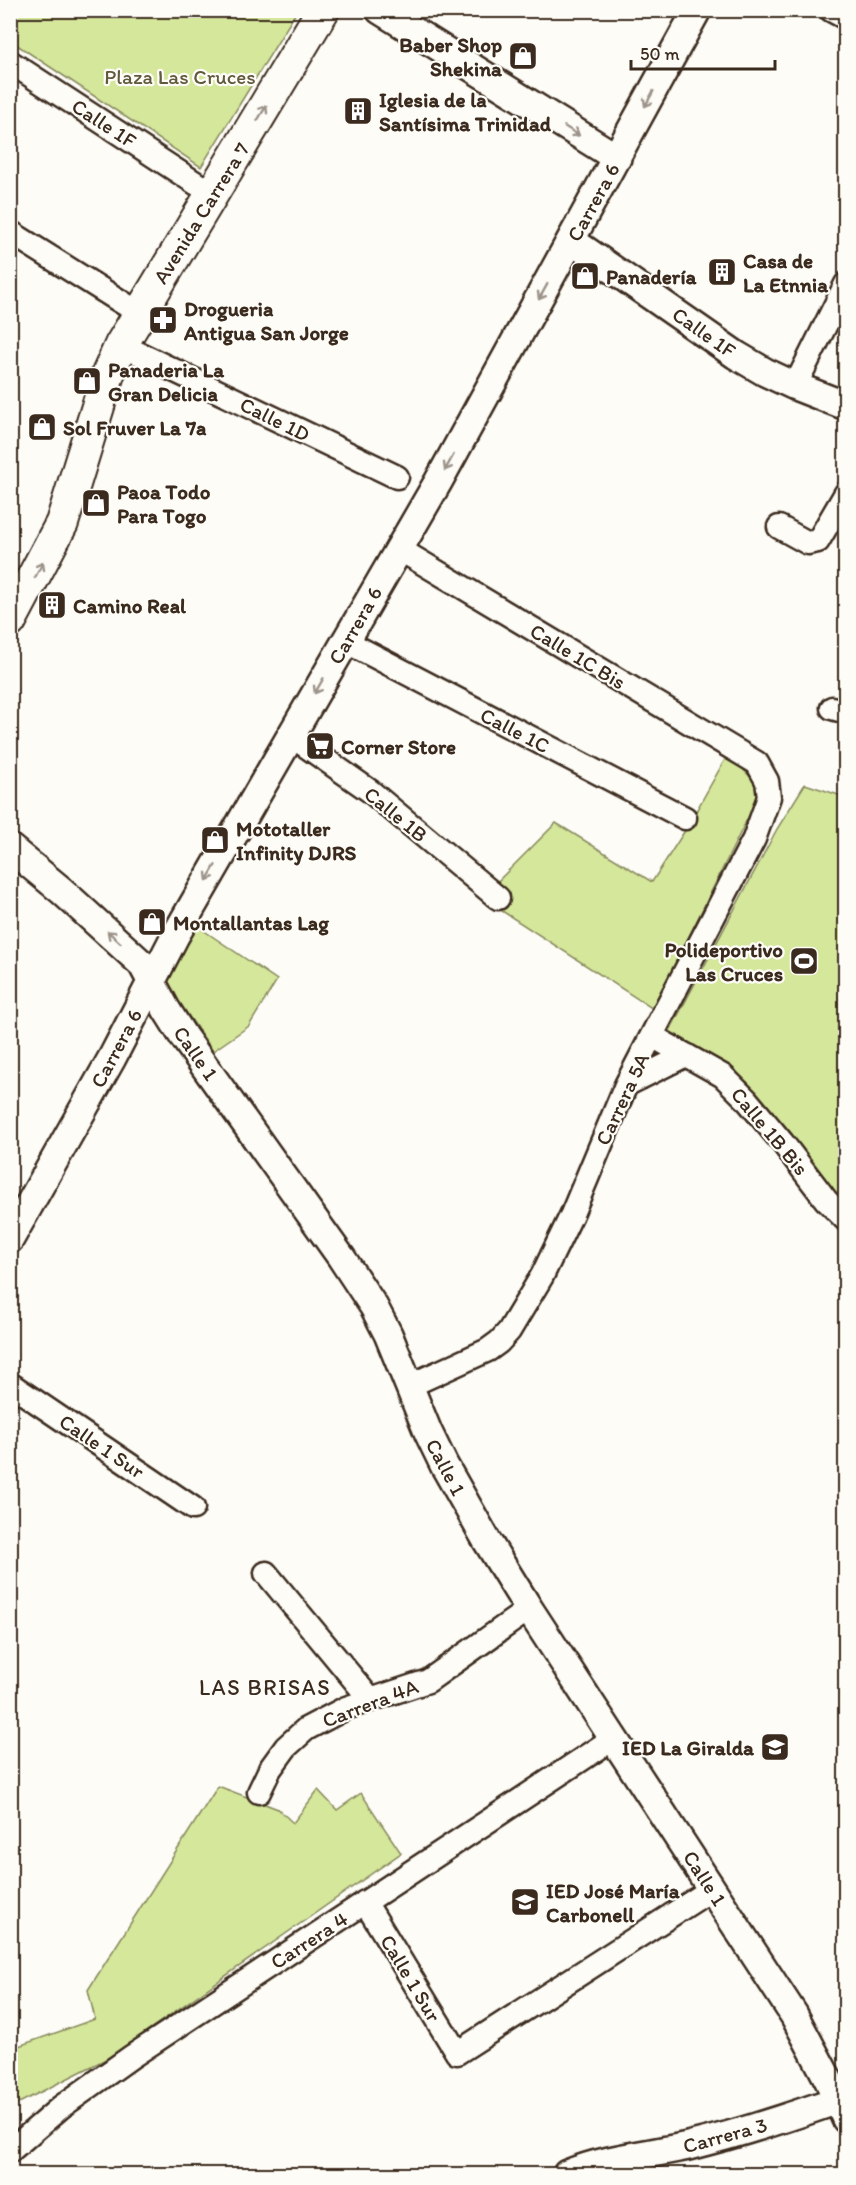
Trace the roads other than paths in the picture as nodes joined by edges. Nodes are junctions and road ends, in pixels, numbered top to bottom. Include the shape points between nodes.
1 (323, 10) edge
2 (380, 10) edge
3 (698, 10) edge
4 (831, 10) edge
5 (846, 18) edge
6 (10, 62) edge
7 (617, 158) junction
8 (207, 193) junction
9 (10, 232) edge
10 (572, 241) junction
11 (846, 284) edge
12 (139, 313) junction
13 (121, 345) junction
14 (795, 386) junction
15 (846, 406) edge
16 (397, 477) dead end
17 (846, 493) edge
18 (779, 527) dead end
19 (399, 549) junction
20 (10, 621) edge
21 (345, 641) junction
22 (290, 735) junction
23 (757, 763) joint
24 (686, 818) dead end
25 (10, 848) edge
26 (498, 898) dead end
27 (152, 981) junction
28 (652, 1036) junction
29 (686, 1055) junction
30 (626, 1085) junction
31 (846, 1220) edge
32 (10, 1239) edge
33 (10, 1384) edge
34 (409, 1386) junction
35 (193, 1508) dead end
36 (266, 1573) dead end
37 (529, 1609) junction
38 (370, 1699) junction
39 (614, 1738) junction
40 (259, 1792) dead end
41 (712, 1889) junction
42 (365, 1902) junction
43 (843, 2105) edge
44 (10, 2151) edge
45 (582, 2172) edge

8 -> 1 main road, Avenida Carrera 7
2 -> 7 street
3 -> 7 street, Carrera 6
4 - 5 street
6 - 8 street, Calle 1F
7 - 10 street, Carrera 6
8 - 12 main road, Avenida Carrera 7
9 - 12 street
10 - 14 street, Calle 1F via 736,355
10 -> 19 street, Carrera 6
11 - 14 street
12 - 13 main road, Avenida Carrera 7
13 - 16 street, Calle 1D
20 -> 13 main road, Avenida Carrera 7 via 58,532 108,374
14 - 15 street, Calle 1F
17 - 18 street via 818,541 808,543
19 - 21 street, Carrera 6
19 - 23 street, Calle 1C Bis
21 -> 22 street, Carrera 6
21 - 24 street, Calle 1C
22 - 26 street, Calle 1B via 370,791
22 -> 27 street, Carrera 6
23 - 28 street, Carrera 5A via 767,781 769,797 754,839
27 -> 25 street, Calle 1 via 125,947
27 - 32 street, Carrera 6
27 - 34 street, Calle 1 via 183,1036 358,1282 388,1334
28 - 29 street, Calle 1B Bis
28 - 30 street, Carrera 5A
29 - 30 street
29 - 31 street, Calle 1B Bis via 723,1076 747,1099
30 - 34 street, Carrera 5A via 556,1247 508,1331 488,1350
33 - 35 street, Calle 1 Sur
34 - 37 street, Calle 1 via 444,1465
36 - 38 street
37 - 38 street, Carrera 4A via 428,1681
37 - 39 street, Calle 1
38 - 40 street, Carrera 4A via 306,1729 286,1747
39 - 41 street, Calle 1
39 - 42 street, Carrera 4
41 - 42 street, Calle 1 Sur via 457,2053
41 - 43 street, Calle 1 via 807,2037
42 - 44 street, Carrera 4 via 123,2062 61,2107
43 - 45 street, Carrera 3

